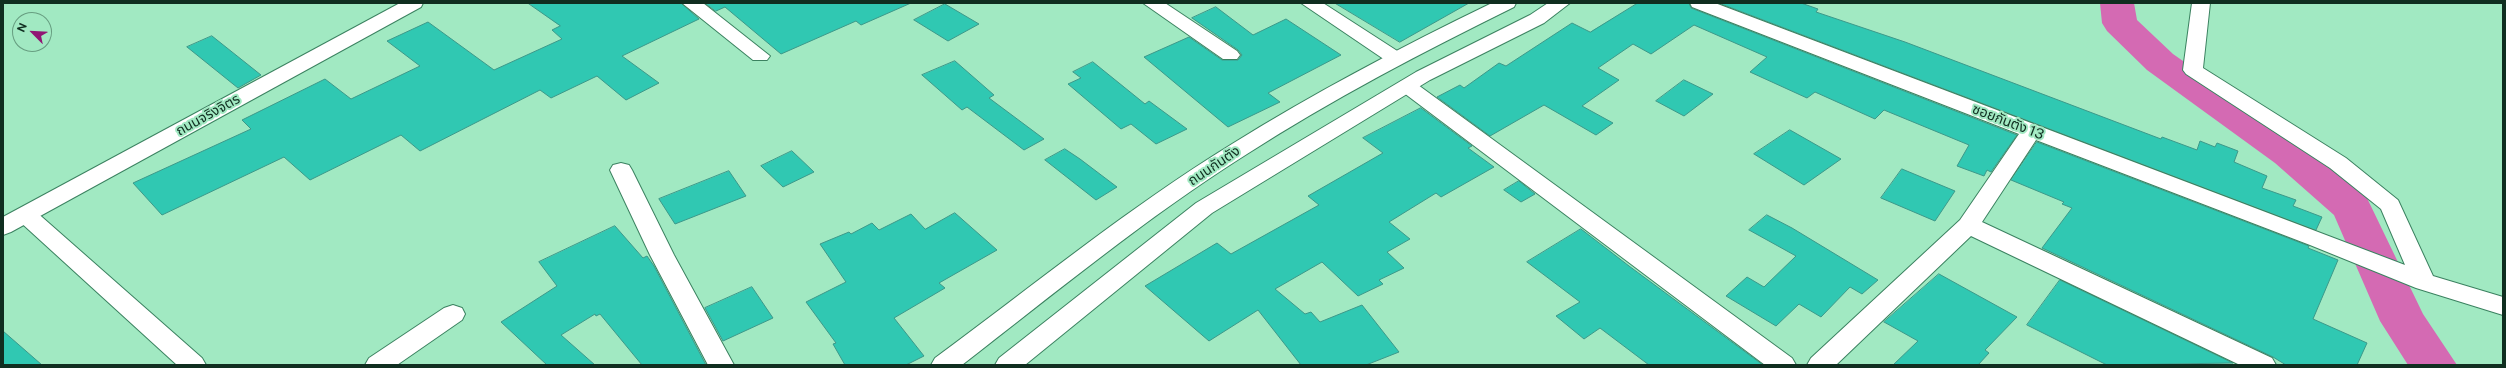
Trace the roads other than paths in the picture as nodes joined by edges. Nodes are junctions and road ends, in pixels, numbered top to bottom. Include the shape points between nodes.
1 (414, 3) edge
2 (691, 3) edge
3 (1152, 3) edge
4 (1310, 3) edge
5 (1561, 3) edge
6 (1699, 3) edge
7 (2201, 3) edge
8 (1500, 4) edge
9 (1230, 55) dead end
10 (760, 56) dead end
11 (1395, 58) junction
12 (1415, 81) junction
13 (2031, 131) junction
14 (621, 170) dead end
15 (26, 215) junction
16 (1968, 225) junction
17 (3, 227) edge
18 (1074, 267) junction
19 (2424, 282) junction
20 (1104, 288) junction
21 (2503, 306) edge
22 (453, 314) dead end
23 (194, 365) edge
24 (378, 365) edge
25 (721, 365) edge
26 (944, 365) edge
27 (1008, 365) edge
28 (1783, 365) edge
29 (1820, 365) edge
30 (2263, 365) edge

1 - 15 street, ถนนจริงจิตร
2 - 10 street
3 - 9 street
4 - 11 street
5 - 12 street, ถนนกันตัง via 1537,19
6 - 13 street, ซอยกันตัง 13
7 - 19 street via 2193,70 2338,163 2390,205
8 - 11 street, ถนนกันตัง
11 - 12 street
11 - 18 street, ถนนกันตัง via 1239,149 1144,214
12 - 20 street, ถนนกันตัง via 1204,208
12 - 28 street
13 - 16 street
13 - 19 street, ซอยกันตัง 13 via 2318,239
14 - 25 street via 662,255
15 - 17 street, ถนนจริงจิตร
15 - 23 street
16 - 29 street
16 - 30 street
18 - 20 street
18 - 26 street, ถนนกันตัง
19 - 21 street, ซอยกันตัง 13
20 - 27 street, ถนนกันตัง
22 - 24 street

